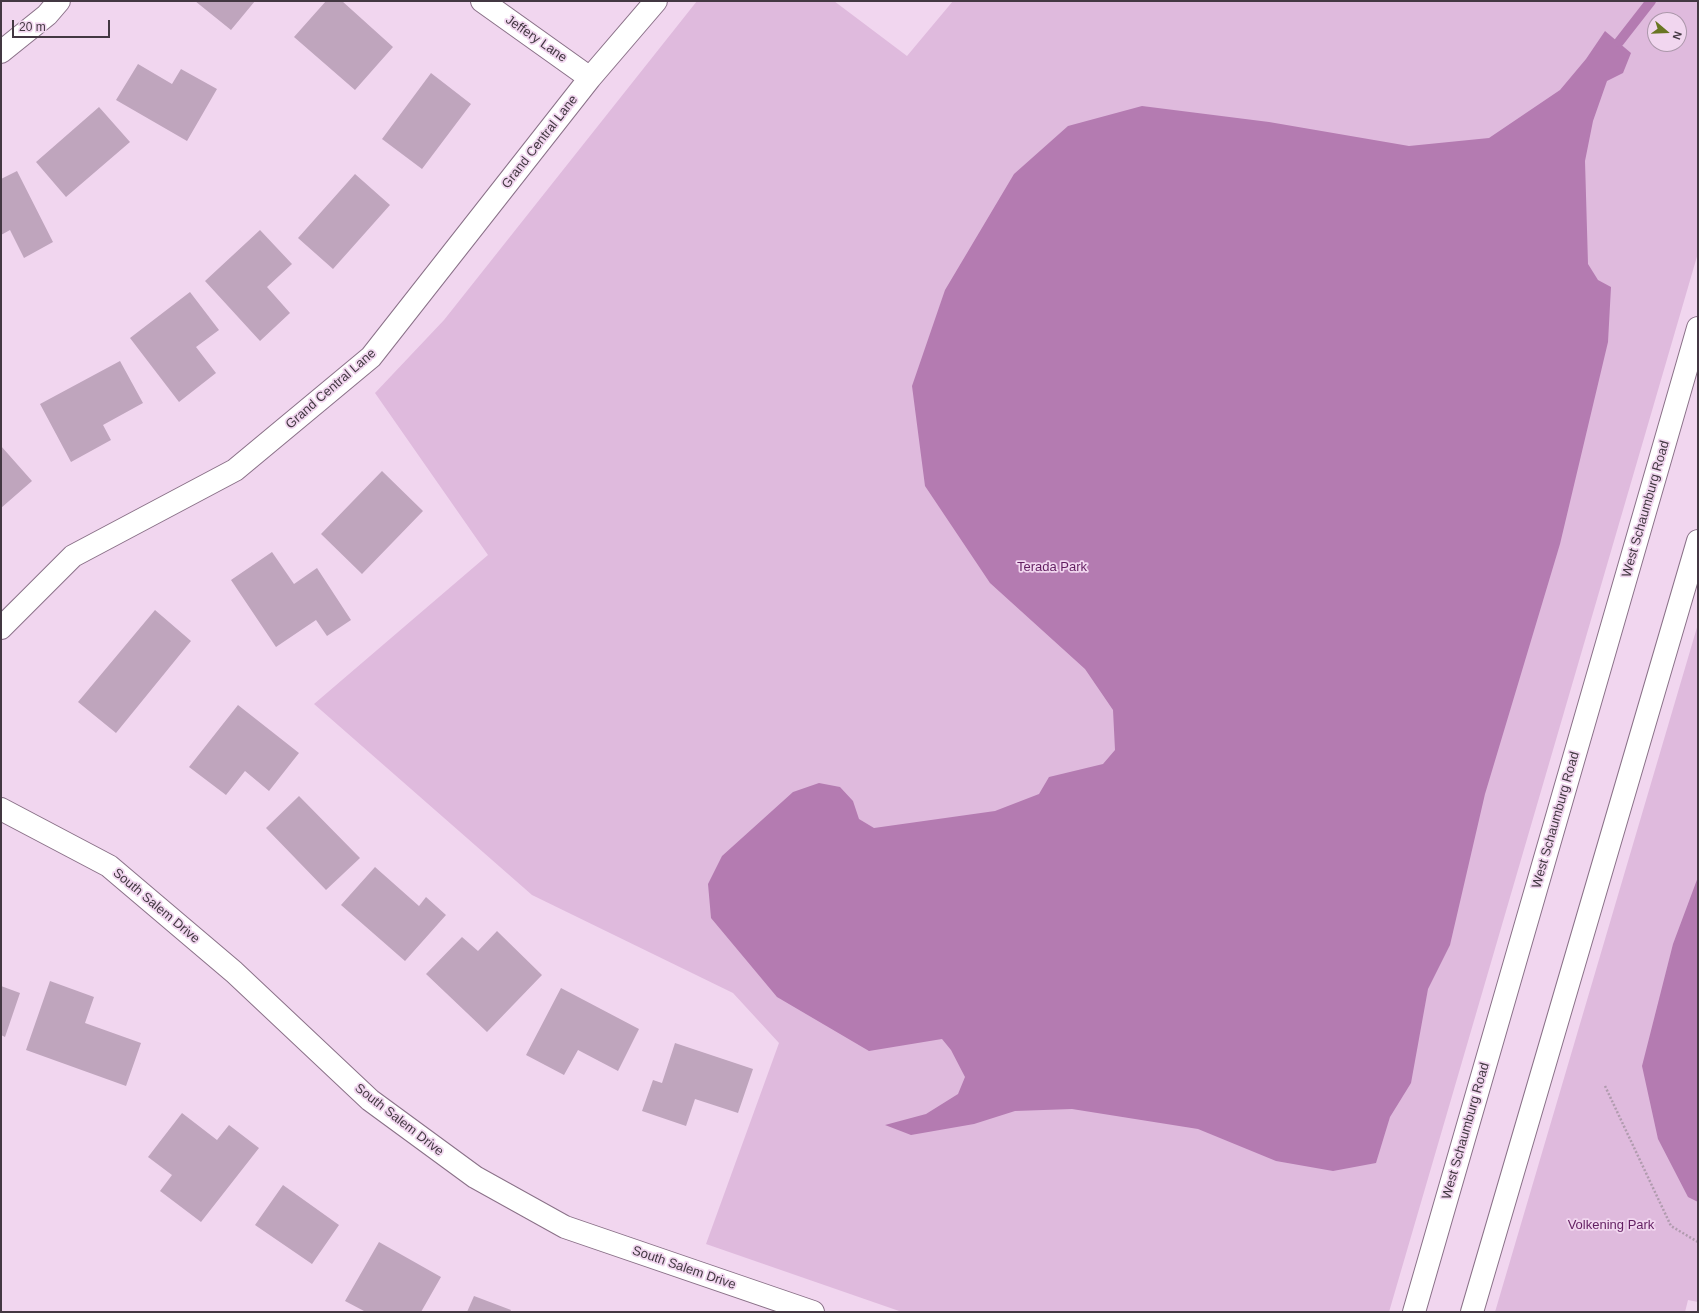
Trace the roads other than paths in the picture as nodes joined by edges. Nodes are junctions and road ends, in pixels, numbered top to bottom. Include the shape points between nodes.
1 (59, 1) edge
2 (482, 1) edge
3 (656, 1) edge
4 (1, 52) edge
5 (590, 78) junction
6 (1698, 328) edge
7 (1698, 541) edge
8 (1, 628) edge
9 (1, 809) edge
10 (813, 1312) edge
11 (1414, 1312) edge
12 (1472, 1312) edge

1 - 4 street via 47,15
2 - 5 street, Jeffery Lane
3 - 5 street, Grand Central Lane
5 - 8 street, Grand Central Lane via 371,357 235,470 73,556
6 - 11 street, West Schaumburg Road
7 - 12 street
9 - 10 street, South Salem Drive via 109,866 234,972 370,1100 475,1177 565,1227

